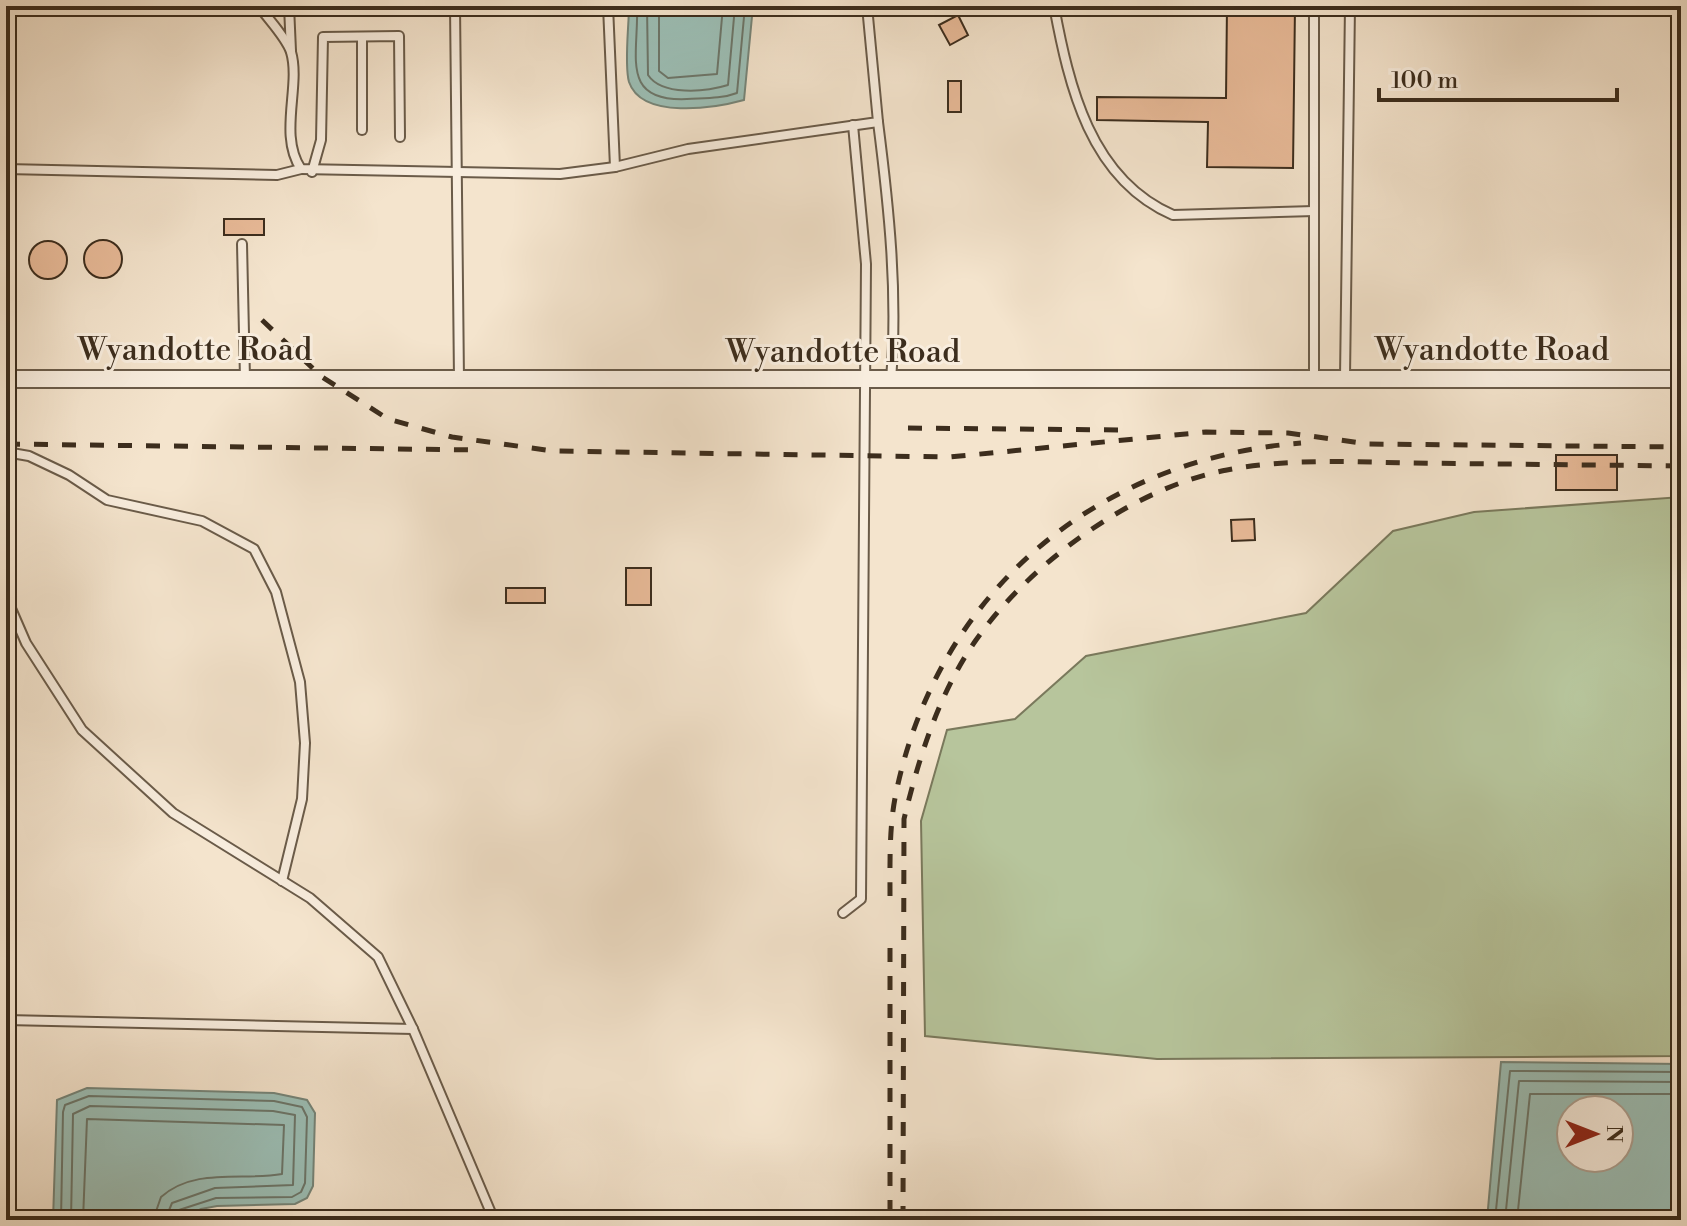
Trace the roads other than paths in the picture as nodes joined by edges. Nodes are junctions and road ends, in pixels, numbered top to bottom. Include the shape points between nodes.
1 (259, 6) edge
2 (289, 6) edge
3 (455, 6) edge
4 (608, 6) edge
5 (867, 6) edge
6 (1054, 6) edge
7 (1314, 6) edge
8 (1350, 6) edge
9 (362, 37) junction
10 (291, 52) junction
11 (878, 122) junction
12 (853, 125) junction
13 (362, 130) dead end
14 (400, 137) dead end
15 (615, 167) junction
16 (6, 169) edge
17 (301, 169) junction
18 (312, 172) junction
19 (454, 172) junction
20 (1314, 211) junction
21 (242, 244) dead end
22 (1314, 377) junction
23 (1345, 377) junction
24 (6, 379) edge
25 (245, 379) junction
26 (1681, 379) edge
27 (459, 380) junction
28 (863, 380) junction
29 (891, 380) junction
30 (6, 452) edge
31 (6, 597) edge
32 (282, 881) junction
33 (843, 913) dead end
34 (6, 1020) edge
35 (413, 1029) junction
36 (494, 1220) edge

1 - 10 lane
2 - 10 lane
3 - 19 lane
4 - 15 lane
5 - 11 lane
6 - 20 lane via 1074,98 1087,129 1113,168 1157,208 1173,215
7 - 20 lane
8 - 23 lane
9 - 13 lane
9 - 14 lane via 399,36
9 - 18 lane via 323,37 321,140
10 - 17 lane via 291,142
11 - 12 lane
11 - 29 lane via 892,226
12 - 15 lane via 688,149
12 - 28 lane via 866,264
15 - 19 lane via 560,174
16 - 17 lane via 277,175
17 - 18 lane
18 - 19 lane
19 - 27 lane
20 - 22 lane
21 - 25 lane
22 - 23 street, Wyandotte Road
22 - 29 street, Wyandotte Road
23 - 26 street, Wyandotte Road
24 - 25 street, Wyandotte Road
25 - 27 street, Wyandotte Road
27 - 28 street, Wyandotte Road
28 - 29 street, Wyandotte Road
28 - 33 lane via 861,899
30 - 32 lane via 56,468 107,500 202,521 254,549 276,592 300,682 302,799
31 - 32 lane via 26,643 82,730 173,813
32 - 35 lane via 310,898 378,957
34 - 35 lane
35 - 36 lane

